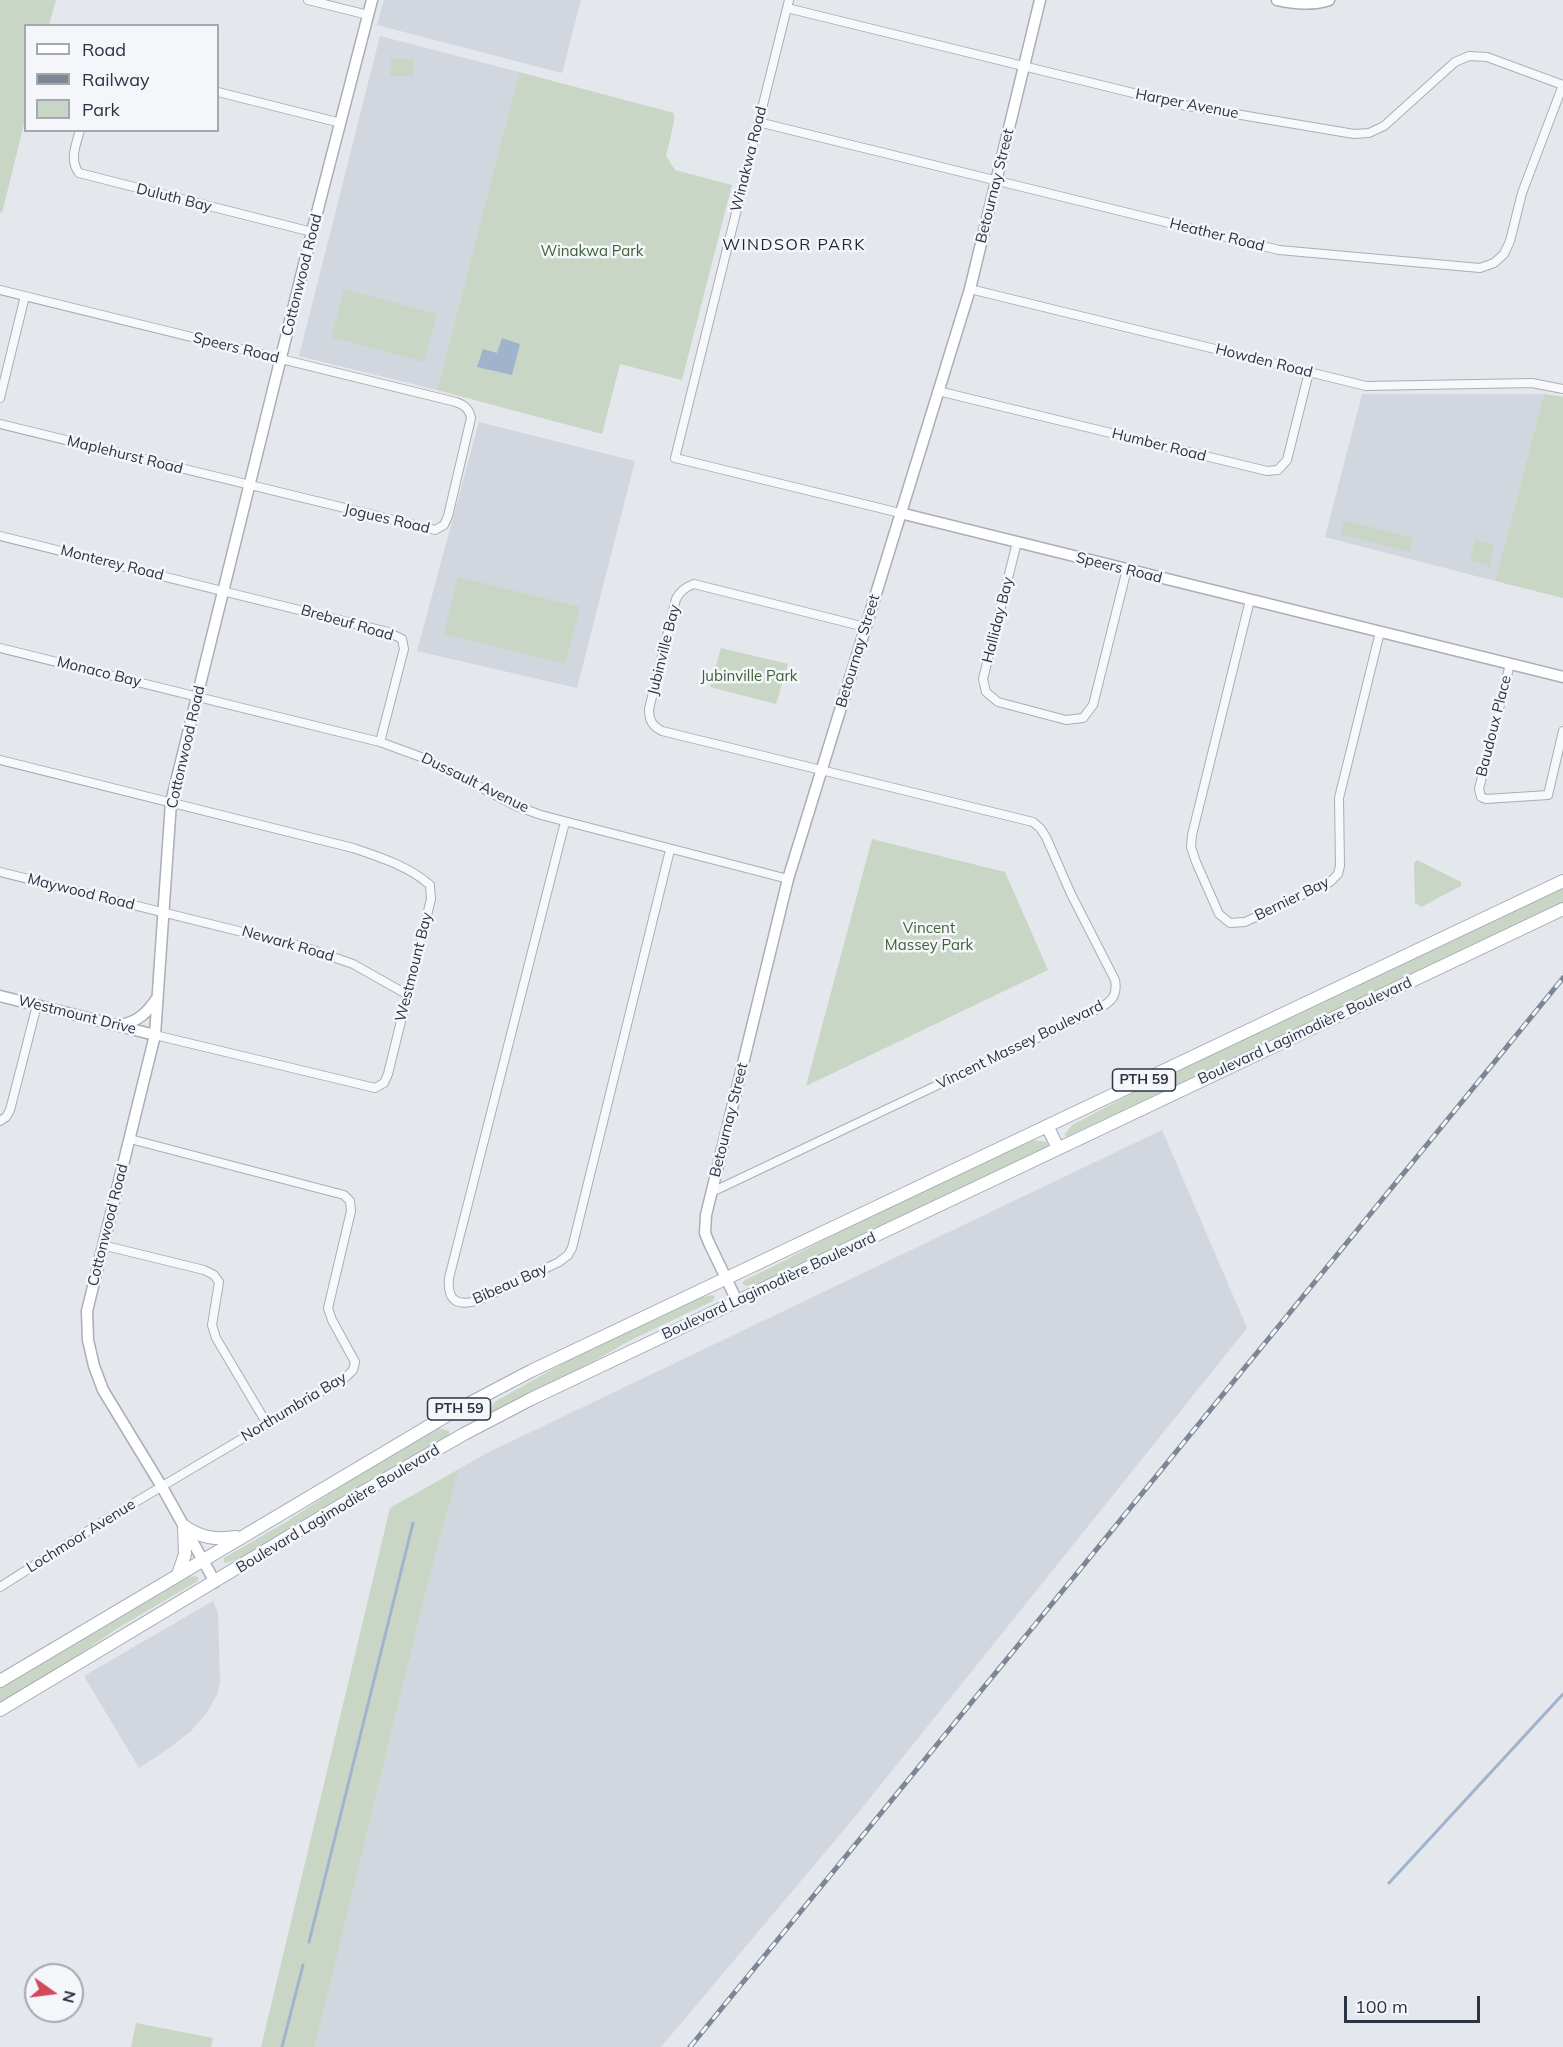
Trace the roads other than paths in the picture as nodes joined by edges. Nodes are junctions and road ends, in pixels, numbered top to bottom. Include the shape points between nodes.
1 (308, 0) edge
2 (372, 0) edge
3 (1040, 0) edge
4 (1277, 0) edge
5 (1329, 0) edge
6 (788, 4) edge
7 (368, 15) junction
8 (1024, 67) junction
9 (1563, 85) edge
10 (219, 92) edge
11 (758, 122) junction
12 (341, 123) junction
13 (80, 132) edge
14 (997, 180) junction
15 (312, 232) junction
16 (970, 289) junction
17 (0, 290) edge
18 (25, 296) junction
19 (282, 359) junction
20 (1309, 372) junction
21 (1563, 389) edge
22 (938, 391) junction
23 (0, 398) edge
24 (470, 411) joint
25 (0, 424) edge
26 (675, 458) joint
27 (250, 486) junction
28 (900, 513) junction
29 (0, 536) edge
30 (1017, 542) junction
31 (1127, 569) junction
32 (224, 591) junction
33 (1250, 600) junction
34 (865, 627) junction
35 (1380, 632) junction
36 (0, 648) edge
37 (1510, 664) junction
38 (1563, 677) edge
39 (197, 696) junction
40 (1563, 731) edge
41 (380, 742) junction
42 (0, 760) edge
43 (821, 771) junction
44 (171, 802) junction
45 (565, 822) junction
46 (670, 850) junction
47 (0, 872) edge
48 (1563, 873) edge
49 (788, 879) junction
50 (1563, 881) edge
51 (1539, 892) junction
52 (1563, 909) edge
53 (162, 912) junction
54 (408, 995) junction
55 (0, 996) edge
56 (157, 998) junction
57 (37, 1005) junction
58 (118, 1026) junction
59 (155, 1035) junction
60 (0, 1121) edge
61 (1047, 1126) junction
62 (130, 1139) junction
63 (1058, 1148) junction
64 (712, 1192) junction
65 (102, 1245) junction
66 (726, 1278) junction
67 (737, 1301) junction
68 (267, 1424) junction
69 (162, 1487) junction
70 (184, 1526) junction
71 (241, 1537) junction
72 (203, 1560) junction
73 (178, 1575) junction
74 (215, 1582) junction
75 (0, 1587) edge
76 (0, 1681) edge
77 (0, 1710) edge

1 - 7 street
2 - 7 street, Cottonwood Road
3 - 8 street, Betournay Street
4 - 5 street via 1292,4
6 - 8 street, Harper Avenue
6 - 11 street, Winakwa Road
7 - 12 street, Cottonwood Road
8 - 9 street, Harper Avenue via 1182,105 1354,134 1384,126 1455,62 1469,56 1486,57
8 - 14 street, Betournay Street
9 - 14 street, Heather Road via 1522,193 1508,248 1494,263 1480,268 1286,251
10 - 12 street
11 - 14 street, Heather Road
11 - 26 street, Winakwa Road
12 - 15 street, Cottonwood Road
13 - 15 street, Duluth Bay via 74,155 79,173
14 - 16 street, Betournay Street
15 - 19 street, Cottonwood Road
16 - 20 street, Howden Road
16 - 22 street, Betournay Street
17 - 18 street, Speers Road
18 - 19 street, Speers Road
18 - 23 street
19 - 24 street, Speers Road via 456,402
19 - 27 street, Cottonwood Road
20 - 21 street, Howden Road via 1366,386 1532,383
20 - 22 street, Humber Road via 1287,460 1278,470 1267,471
22 - 28 street, Betournay Street
24 - 27 street, Jogues Road via 471,423 448,516 435,531
25 - 27 street, Maplehurst Road
26 - 28 street, Speers Road
27 - 32 street, Cottonwood Road
28 - 30 street, Speers Road
28 - 34 street, Betournay Street
29 - 32 street, Monterey Road
30 - 31 street, Speers Road
30 - 31 street, Halliday Bay via 983,679 987,692 998,702 1066,720 1083,718 1093,705
31 - 33 street, Speers Road
32 - 39 street, Cottonwood Road
32 - 41 street, Brebeuf Road via 388,632 402,639 404,649
33 - 35 street, Speers Road
33 - 35 street, Bernier Bay via 1191,847 1219,914 1230,923 1245,922 1330,882 1338,874 1339,798
34 - 43 street, Betournay Street
34 - 43 street, Jubinville Bay via 694,584 676,599 649,709 654,727
35 - 37 street, Speers Road
36 - 39 street, Monaco Bay
37 - 38 street, Speers Road
37 - 40 street, Baudoux Place via 1479,789 1481,797 1548,795
39 - 41 street, Dussault Avenue
39 - 44 street, Cottonwood Road
41 - 45 street, Dussault Avenue via 429,760 516,806
42 - 44 street
43 - 49 street, Betournay Street
43 - 64 street, Vincent Massey Boulevard via 1033,822 1046,837 1117,989 1108,1004 1089,1014
44 - 53 street, Cottonwood Road
44 - 54 street, Westmount Bay via 353,848 421,877 430,885 431,900
45 - 46 street, Dussault Avenue
45 - 46 street, Bibeau Bay via 449,1278 450,1297 457,1303 479,1300 559,1262 572,1248
46 - 49 street, Dussault Avenue
47 - 53 street, Maywood Road
48 - 51 main road
49 - 64 street, Betournay Street
50 - 51 main road, Boulevard Lagimodière Boulevard / PTH 59
51 - 61 main road, Boulevard Lagimodière Boulevard / PTH 59
52 - 63 main road, Boulevard Lagimodière Boulevard / PTH 59
53 - 54 street, Newark Road via 336,957
53 - 56 street, Cottonwood Road
54 - 59 street, Westmount Bay via 388,1074 384,1083 375,1088
55 - 57 street, Westmount Drive
56 - 58 street via 141,1017
56 - 59 street, Cottonwood Road
57 - 58 street, Westmount Drive
57 - 60 street via 10,1110
58 - 59 street, Westmount Drive
59 - 62 street, Cottonwood Road
61 - 63 main road
61 - 66 main road, Boulevard Lagimodière Boulevard / PTH 59
62 - 65 street, Cottonwood Road
62 - 68 street, Northumbria Bay via 338,1192 350,1201 328,1308 355,1362 353,1370
63 - 67 main road, Boulevard Lagimodière Boulevard / PTH 59
64 - 66 street, Betournay Street via 705,1233
65 - 68 street via 214,1275 219,1282 212,1325 216,1338
65 - 69 street, Cottonwood Road via 87,1311 94,1366 103,1389
66 - 67 street, Betournay Street
66 - 71 main road, Boulevard Lagimodière Boulevard / PTH 59 via 451,1413
67 - 74 main road, Boulevard Lagimodière Boulevard / PTH 59 via 464,1434
68 - 69 street, Northumbria Bay
69 - 70 street, Cottonwood Road
69 - 75 street, Lochmoor Avenue
70 - 71 main road via 213,1539
70 - 72 street, Cottonwood Road
70 - 73 main road via 185,1554
71 - 72 main road, Boulevard Lagimodière Boulevard / PTH 59
72 - 73 main road, Boulevard Lagimodière Boulevard / PTH 59
72 - 74 street, Cottonwood Road
73 - 76 main road, Boulevard Lagimodière Boulevard / PTH 59
74 - 77 main road, Boulevard Lagimodière Boulevard / PTH 59

